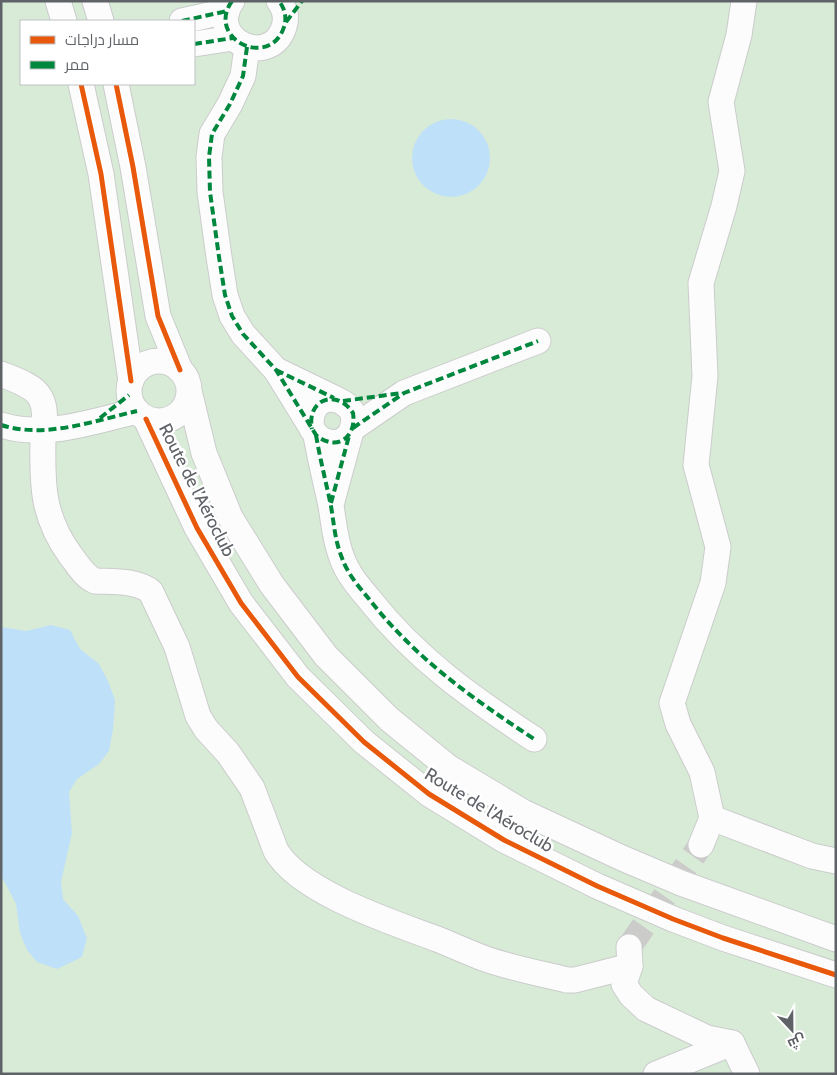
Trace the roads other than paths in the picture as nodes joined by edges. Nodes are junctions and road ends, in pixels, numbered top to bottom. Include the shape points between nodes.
1 (58, 1) edge
2 (95, 1) edge
3 (302, 1) edge
4 (744, 1) edge
5 (230, 6) edge
6 (282, 12) edge
7 (64, 20) edge
8 (100, 20) edge
9 (185, 20) edge
10 (240, 43) junction
11 (195, 44) edge
12 (81, 85) edge
13 (116, 85) edge
14 (538, 341) dead end
15 (180, 370) junction
16 (276, 370) junction
17 (1, 374) edge
18 (404, 393) junction
19 (190, 395) junction
20 (340, 400) junction
21 (136, 402) junction
22 (1, 425) edge
23 (44, 430) junction
24 (351, 431) junction
25 (314, 432) junction
26 (330, 506) junction
27 (534, 739) dead end
28 (712, 818) junction
29 (701, 845) tunnel mouth
30 (836, 861) edge
31 (836, 939) edge
32 (836, 975) edge
33 (732, 1043) junction
34 (656, 1074) edge
35 (747, 1074) edge

1 - 7 street
2 - 8 street
3 - 6 street
4 - 28 street via 739,35 721,102 732,172 701,283 706,376 696,465 718,547 713,583 672,703 678,724 702,772
5 - 9 street
5 - 10 street via 226,20 228,30
6 - 10 street via 279,38 272,44 256,48
10 - 11 street
10 - 16 street via 243,76 212,134 210,192 225,295 232,316 242,334
12 - 21 street, Route de l’Aéroclub via 101,174
13 - 15 street via 158,316
14 - 18 street
15 - 19 street via 186,377
15 - 21 street via 162,361 143,366 136,373
16 - 20 street
16 - 25 street
17 - 23 street via 36,392 44,407
18 - 20 street
18 - 24 street
19 - 21 street via 182,412 165,421 155,421
19 - 31 street, Route de l’Aéroclub via 204,454 234,524 272,585 326,656 389,718 448,767 523,812 681,882
20 - 24 street via 353,413
20 - 25 street via 328,399 315,407 310,421
21 - 23 street via 98,420
21 - 32 street, Route de l’Aéroclub via 197,528 241,603 298,677 364,742 430,794 504,840 597,886 723,938
22 - 23 street
23 - 33 street via 42,475 46,506 68,552 95,581 131,584 151,592 176,647 198,716 247,779 281,859 316,886 354,906 484,958 575,980 630,957 624,984 646,1009 707,1038
24 - 25 street via 344,440 329,443
24 - 26 street
25 - 26 street
26 - 27 street via 342,560 383,617 435,668 472,698
28 - 29 street
28 - 30 street via 812,856
33 - 34 street
33 - 35 street

